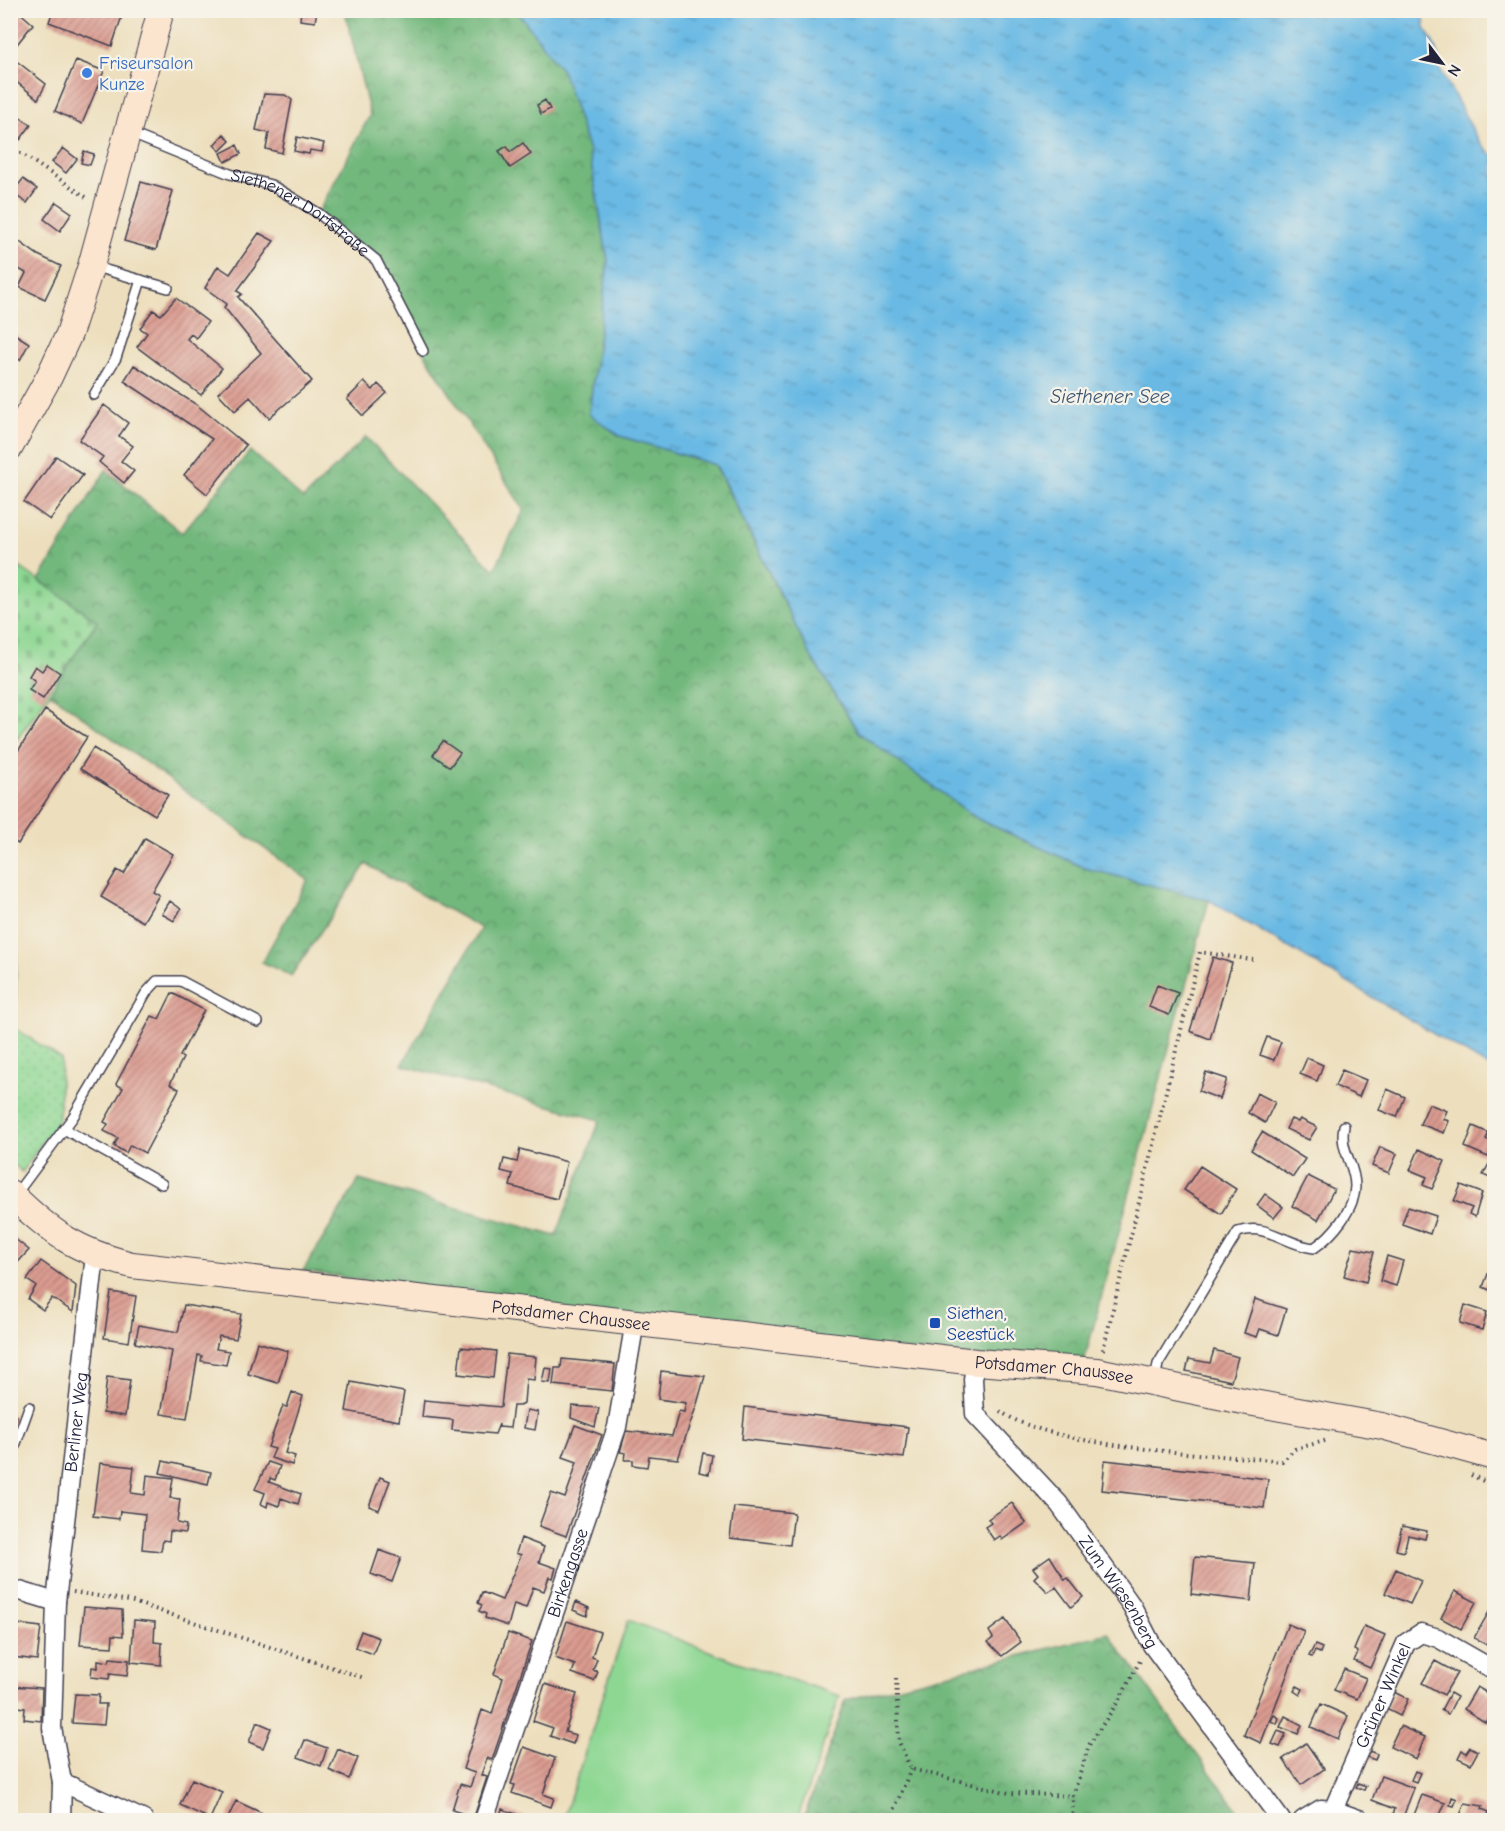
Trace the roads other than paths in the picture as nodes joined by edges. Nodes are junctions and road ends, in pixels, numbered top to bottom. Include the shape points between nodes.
1 (161, 10) edge
2 (127, 132) junction
3 (91, 266) junction
4 (141, 280) junction
5 (168, 288) dead end
6 (423, 351) dead end
7 (94, 394) dead end
8 (10, 447) edge
9 (258, 1022) dead end
10 (1344, 1126) dead end
11 (64, 1129) junction
12 (162, 1184) dead end
13 (12, 1195) edge
14 (95, 1256) junction
15 (635, 1322) junction
16 (975, 1362) junction
17 (1154, 1383) junction
18 (29, 1407) dead end
19 (1494, 1457) edge
20 (10, 1460) edge
21 (10, 1588) edge
22 (57, 1595) junction
23 (1494, 1670) edge
24 (62, 1782) junction
25 (1334, 1810) junction
26 (61, 1821) edge
27 (144, 1821) edge
28 (484, 1821) edge
29 (1281, 1821) edge
30 (1303, 1821) edge
31 (1362, 1821) edge

1 - 2 main road
2 - 3 main road
2 - 6 lane, Siethener Dorfstraße via 230,174 271,185 318,213 376,260
3 - 4 lane
3 - 8 main road via 69,334
4 - 5 lane
4 - 7 lane via 116,358
9 - 11 lane via 181,981 157,981
10 - 17 lane, Potsdamer Chaussee via 1344,1153 1355,1185 1351,1203 1339,1223 1314,1248 1251,1227 1238,1232 1158,1364
11 - 12 lane
11 - 13 lane
13 - 14 main road, Potsdamer Chaussee via 64,1240
14 - 15 main road, Potsdamer Chaussee via 132,1265
14 - 22 street, Berliner Weg
15 - 16 main road, Potsdamer Chaussee
15 - 28 street, Birkengasse via 617,1427
16 - 17 main road, Potsdamer Chaussee via 1097,1371
16 - 29 street, Zum Wiesenberg via 975,1414 1059,1504 1132,1606 1152,1645
17 - 19 main road, Potsdamer Chaussee via 1382,1426
18 - 20 lane
21 - 22 street
22 - 24 street, Berliner Weg via 52,1728
23 - 25 street, Grüner Winkel via 1438,1638 1421,1633 1406,1643
24 - 26 street, Berliner Weg
24 - 27 street
25 - 30 street via 1321,1809
25 - 31 street

